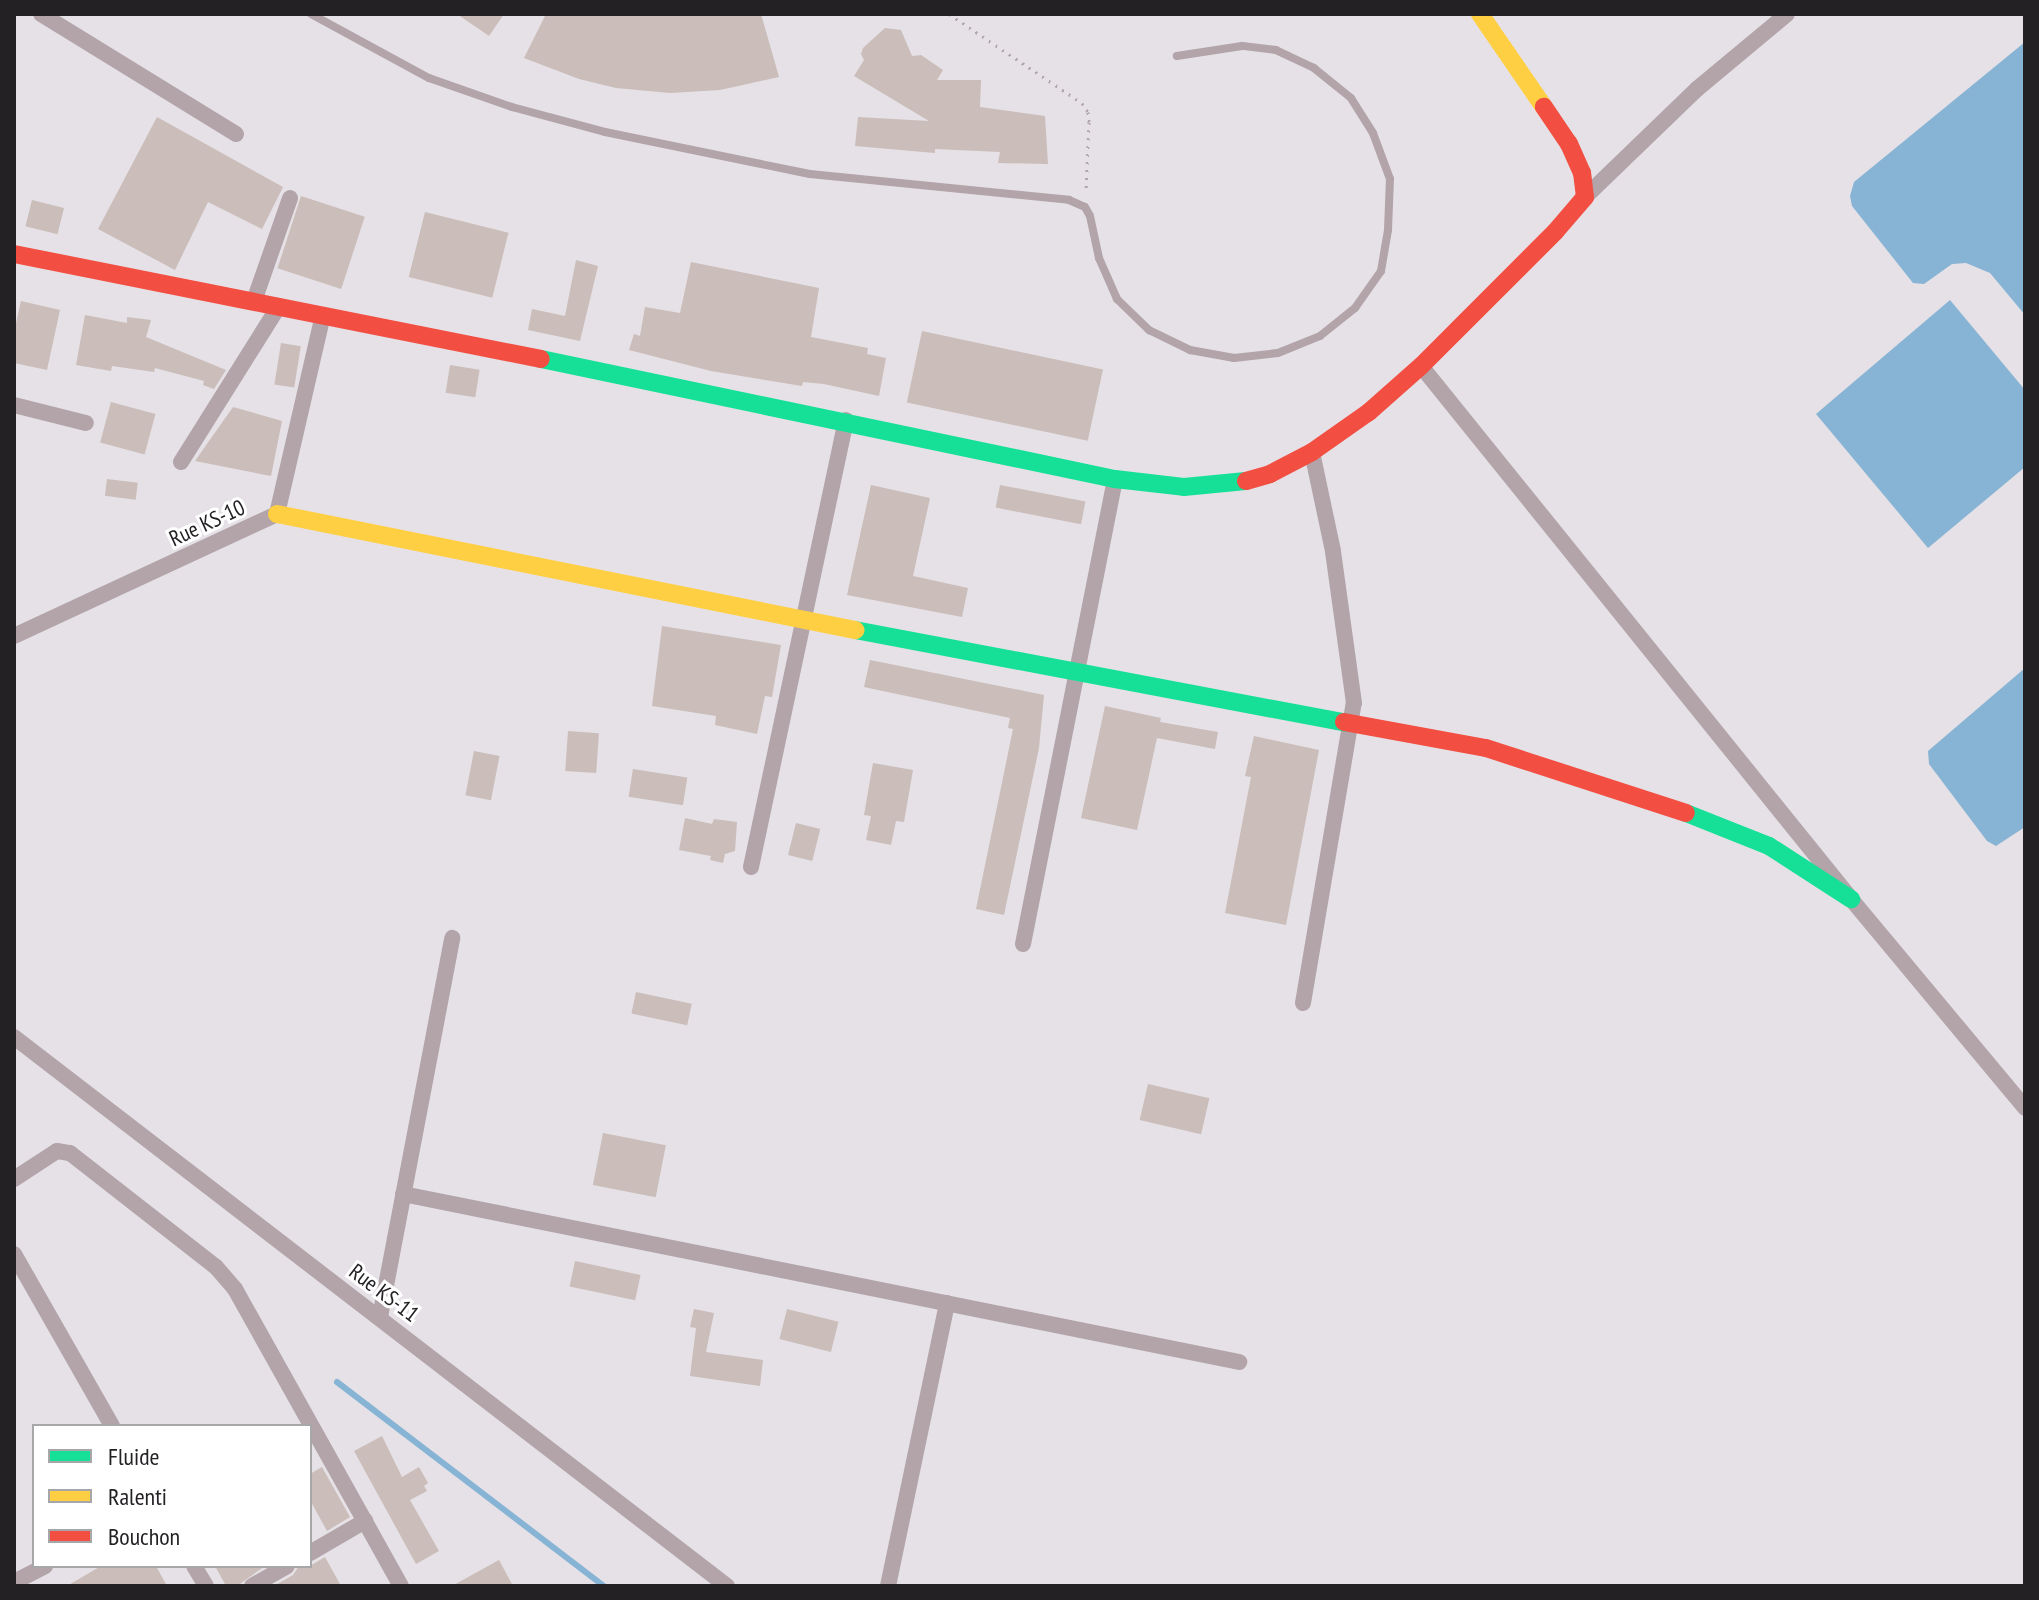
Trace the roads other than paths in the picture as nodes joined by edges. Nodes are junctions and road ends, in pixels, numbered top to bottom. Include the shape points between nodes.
1 (41, 14) edge
2 (311, 14) edge
3 (1480, 14) edge
4 (1787, 14) edge
5 (1177, 56) dead end
6 (236, 134) dead end
7 (1585, 197) junction
8 (290, 198) dead end
9 (14, 254) edge
10 (254, 301) junction
11 (279, 306) junction
12 (323, 315) junction
13 (1421, 366) junction
14 (14, 405) edge
15 (846, 420) junction
16 (86, 423) dead end
17 (1312, 452) junction
18 (181, 462) dead end
19 (1115, 479) junction
20 (277, 514) junction
21 (805, 619) junction
22 (14, 636) edge
23 (1078, 674) junction
24 (1352, 722) junction
25 (751, 867) dead end
26 (1851, 899) junction
27 (452, 938) dead end
28 (1023, 944) dead end
29 (1303, 1003) dead end
30 (14, 1037) edge
31 (2025, 1108) edge
32 (14, 1179) edge
33 (403, 1194) junction
34 (14, 1254) edge
35 (947, 1303) junction
36 (380, 1317) junction
37 (1239, 1362) dead end
38 (111, 1424) edge
39 (311, 1424) edge
40 (312, 1426) edge
41 (365, 1521) junction
42 (312, 1552) edge
43 (41, 1568) edge
44 (195, 1568) edge
45 (284, 1568) edge
46 (14, 1582) edge
47 (206, 1586) edge
48 (252, 1586) edge
49 (401, 1586) edge
50 (727, 1586) edge
51 (888, 1586) edge

1 - 6 street
2 - 5 lane via 429,78 605,132 810,174 1069,200 1085,207 1117,299 1149,330 1190,350 1234,358 1278,353 1320,336 1355,308 1381,271 1390,179 1373,133 1351,98 1314,68 1276,50 1242,46
3 - 7 street via 1569,144 1582,173
4 - 7 street via 1708,79
7 - 13 street
8 - 10 street
9 - 10 street
10 - 11 street
11 - 12 street
11 - 18 street
12 - 15 street
12 - 20 street, Rue KS-10
13 - 17 street
13 - 26 street
14 - 16 street
15 - 19 street
15 - 21 street
17 - 19 street via 1254,479 1218,486
17 - 24 street via 1340,595
19 - 23 street
20 - 21 street
20 - 22 street, Rue KS-10
21 - 23 street
21 - 25 street
23 - 24 street
23 - 28 street
24 - 26 street via 1486,748 1655,801 1787,855
24 - 29 street
26 - 31 street
27 - 33 street
30 - 36 street, Rue KS-11
32 - 39 street via 57,1151 70,1153 216,1267 235,1289
33 - 35 street
33 - 36 street
34 - 38 street
35 - 37 street
35 - 51 street
36 - 50 street, Rue KS-11
40 - 41 street
41 - 42 street
41 - 49 street
43 - 46 street
44 - 47 street
45 - 48 street

